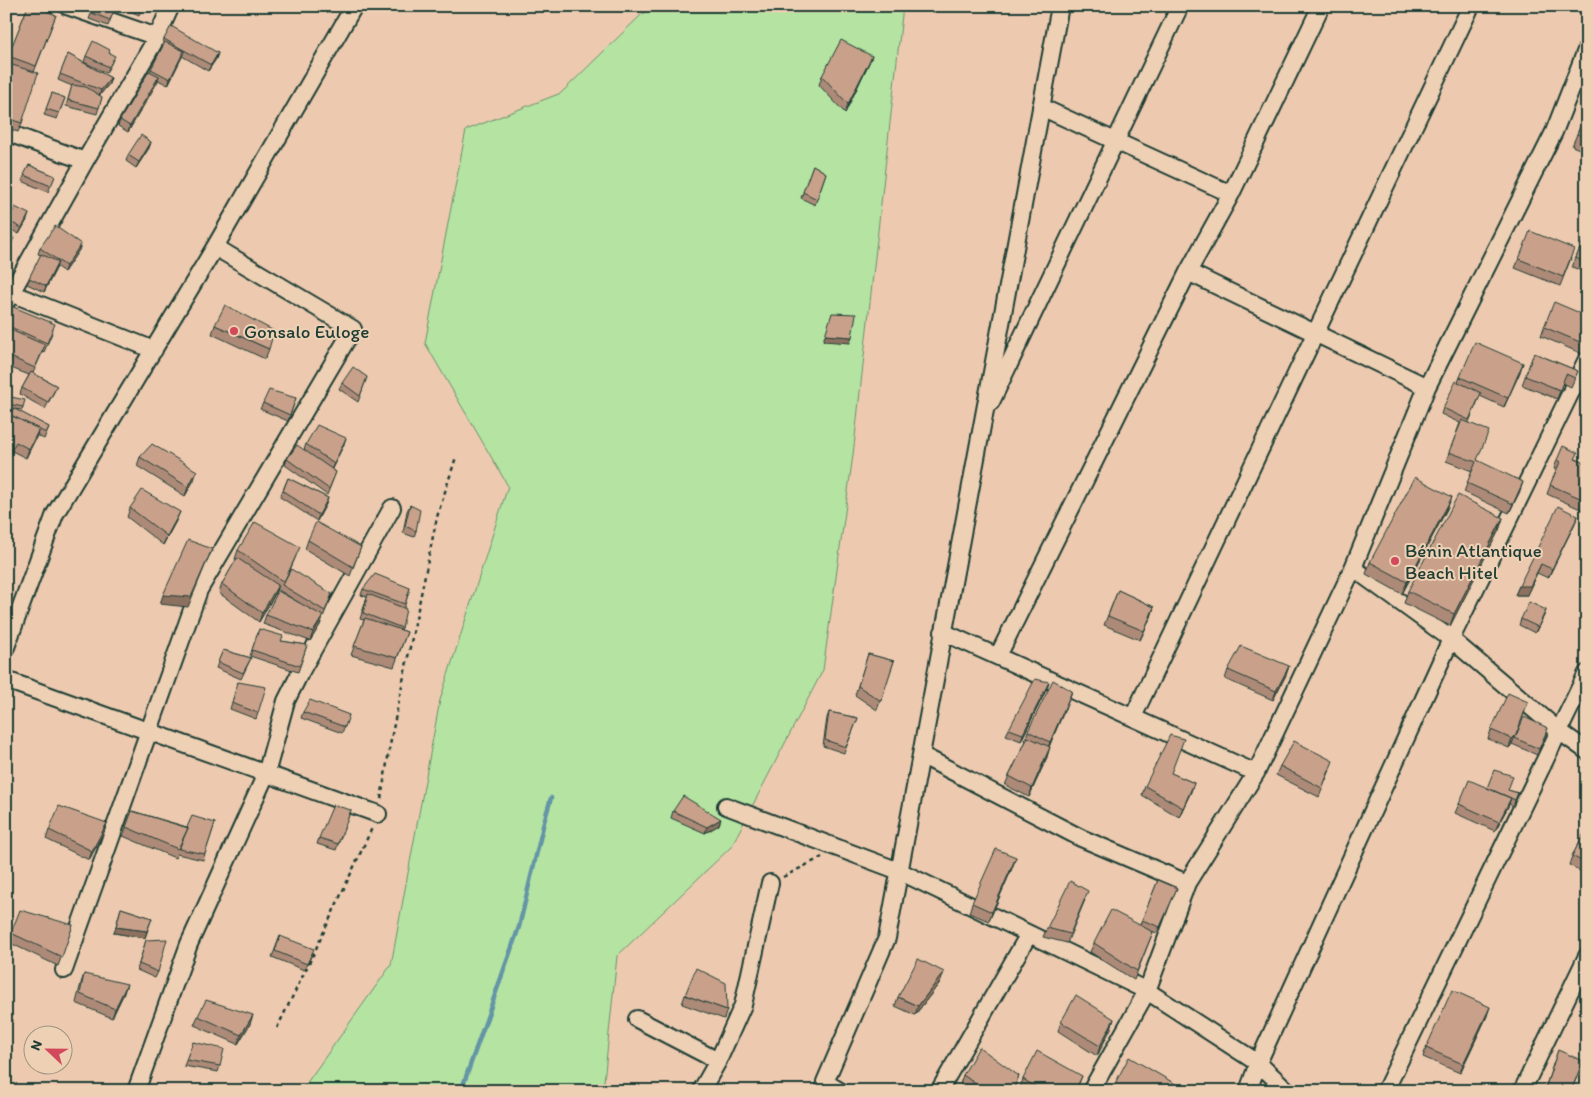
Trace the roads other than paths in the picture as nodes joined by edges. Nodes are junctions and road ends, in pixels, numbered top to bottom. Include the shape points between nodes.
1 (67, 6) edge
2 (171, 6) edge
3 (354, 6) edge
4 (1060, 6) edge
5 (1180, 6) edge
6 (1321, 6) edge
7 (1471, 6) edge
8 (157, 37) junction
9 (1587, 48) edge
10 (1041, 107) junction
11 (6, 132) edge
12 (1116, 141) junction
13 (85, 161) junction
14 (1230, 194) junction
15 (216, 246) junction
16 (1188, 272) junction
17 (8, 295) edge
18 (1316, 334) junction
19 (154, 350) junction
20 (1587, 359) edge
21 (1426, 388) junction
22 (982, 422) junction
23 (392, 508) dead end
24 (1353, 568) junction
25 (944, 632) junction
26 (1451, 639) junction
27 (6, 647) edge
28 (998, 656) junction
29 (1587, 673) edge
30 (6, 680) edge
31 (1133, 718) junction
32 (1559, 731) junction
33 (149, 732) junction
34 (1587, 751) edge
35 (921, 755) junction
36 (1256, 773) junction
37 (266, 774) junction
38 (726, 806) dead end
39 (378, 814) road end
40 (899, 871) junction
41 (770, 883) road end
42 (1187, 883) junction
43 (1029, 934) junction
44 (1587, 956) edge
45 (64, 970) dead end
46 (1147, 991) junction
47 (637, 1019) dead end
48 (718, 1061) junction
49 (1258, 1063) junction
50 (136, 1091) edge
51 (701, 1091) edge
52 (840, 1091) edge
53 (939, 1091) edge
54 (1091, 1091) edge
55 (1248, 1091) edge
56 (1288, 1091) edge
57 (1385, 1091) edge
58 (1522, 1091) edge

1 - 8 street
2 - 8 street
3 - 15 street
4 - 10 street
5 - 12 street
6 - 14 street
7 - 18 street
8 - 13 street
9 - 21 street via 1554,132
10 - 12 street
10 - 22 street
11 - 13 street
12 - 14 street
12 - 22 street
13 - 17 street
14 - 16 street
15 - 19 street
15 - 33 street via 353,329 199,590
16 - 18 street
16 - 28 street
17 - 19 street
18 - 21 street
18 - 31 street
19 - 27 street via 55,514
20 - 26 street
21 - 24 street
22 - 25 street
23 - 37 street via 286,701
24 - 26 street
24 - 36 street
25 - 28 street
25 - 35 street
26 - 32 street
26 - 49 street
28 - 31 street
29 - 32 street
30 - 33 street
31 - 36 street
32 - 34 street
32 - 57 street
33 - 37 street
33 - 45 street
35 - 40 street
35 - 42 street via 1081,838
36 - 42 street
37 - 39 street
37 - 50 street via 189,944
38 - 40 street
40 - 43 street
40 - 52 street via 887,938 825,1082
41 - 48 street via 744,1005
42 - 46 street
43 - 46 street
43 - 53 street
44 - 58 street
46 - 49 street
46 - 54 street
47 - 48 street
48 - 51 street
49 - 55 street
49 - 56 street

